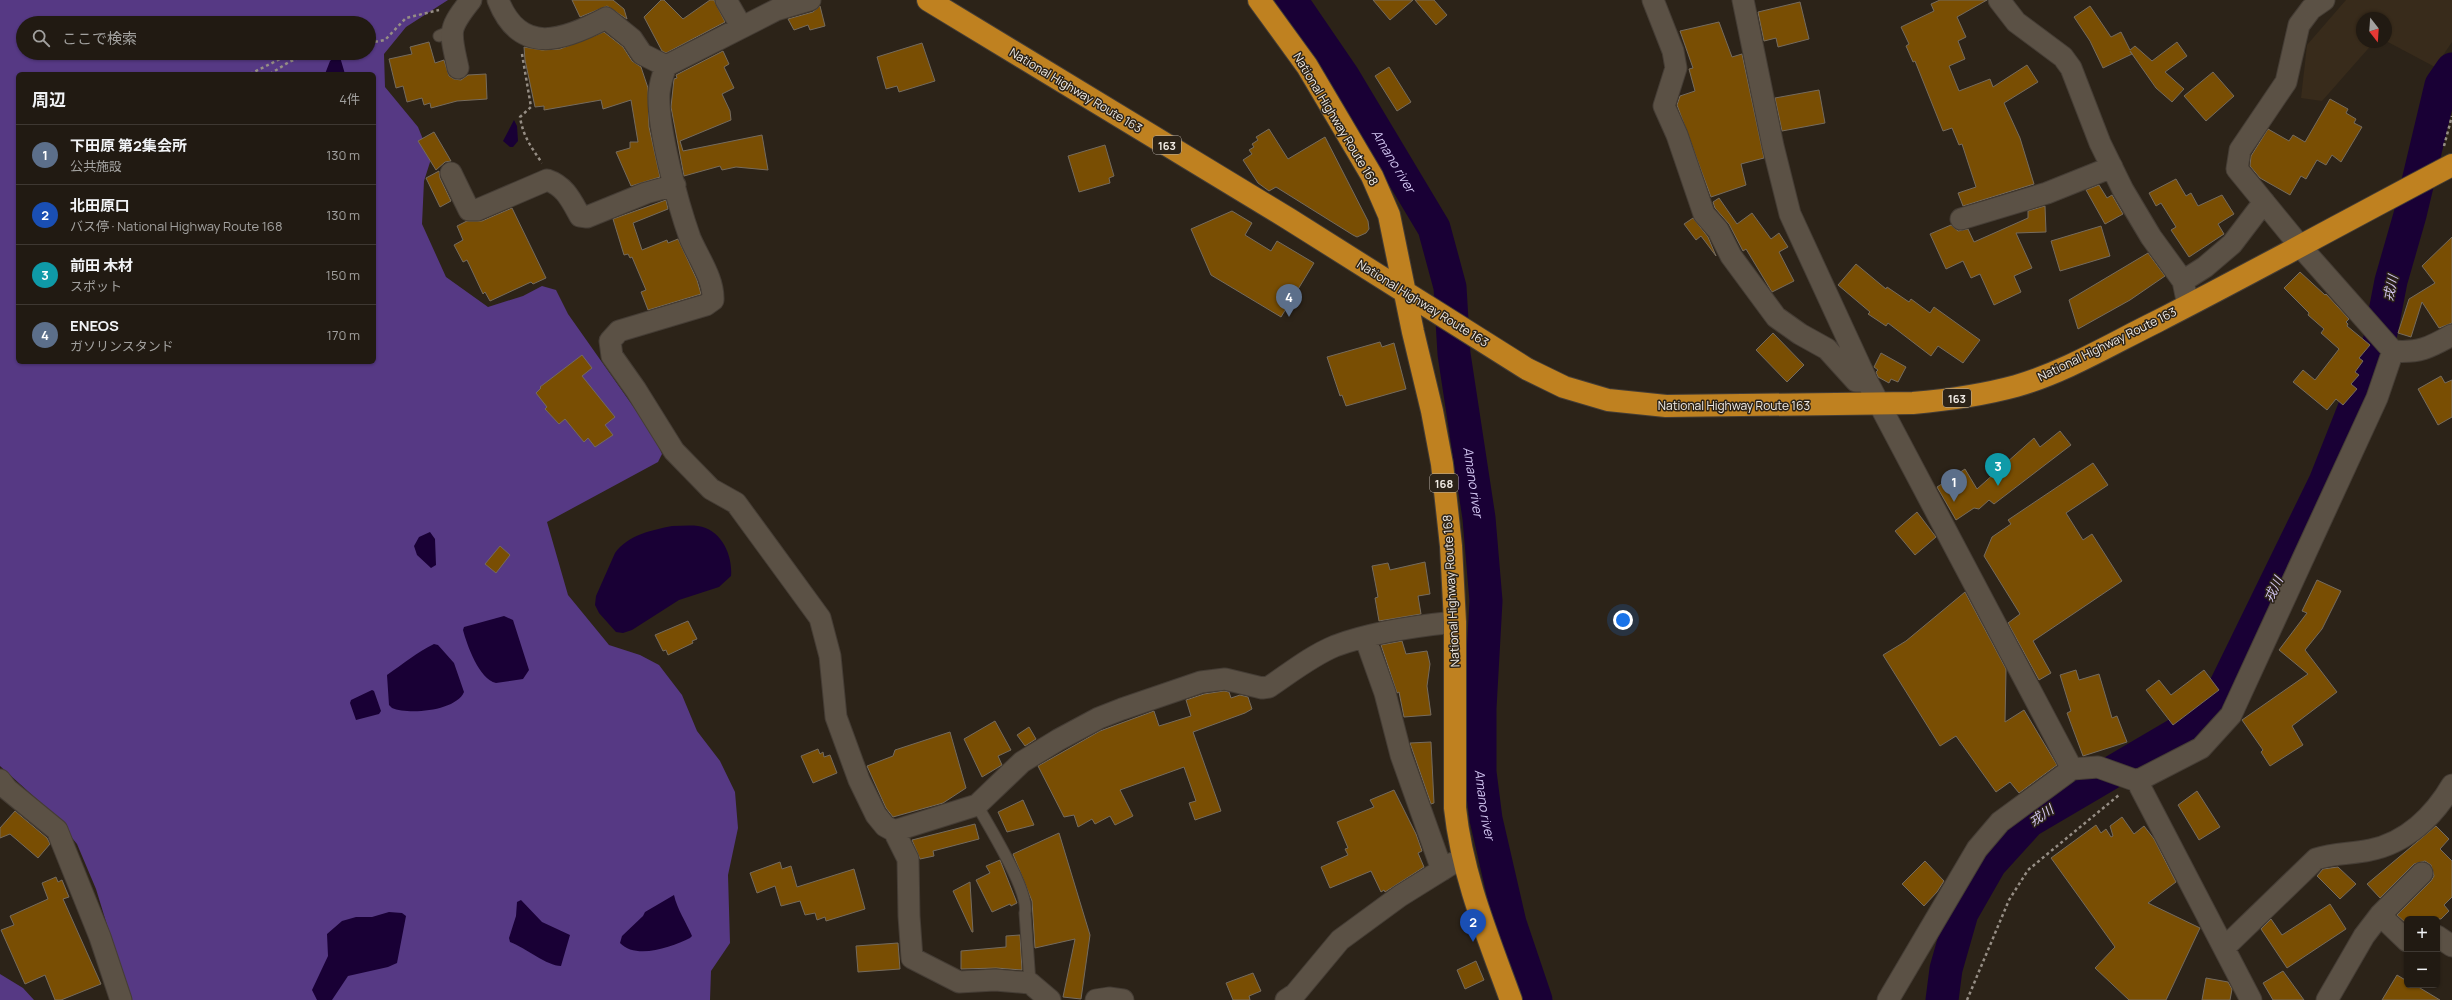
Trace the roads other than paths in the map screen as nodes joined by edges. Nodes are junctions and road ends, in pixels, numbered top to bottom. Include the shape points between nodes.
1 (471, 0) edge
2 (498, 0) edge
3 (726, 0) edge
4 (810, 0) edge
5 (928, 0) edge
6 (1259, 0) edge
7 (1653, 0) edge
8 (1743, 0) edge
9 (1999, 0) edge
10 (2324, 0) edge
11 (742, 26) junction
12 (666, 66) junction
13 (458, 68) dead end
14 (2112, 168) junction
15 (2442, 170) edge
16 (451, 173) dead end
17 (675, 185) junction
18 (2264, 202) junction
19 (1961, 218) dead end
20 (2300, 246) junction
21 (2183, 282) junction
22 (1406, 292) junction
23 (2188, 305) junction
24 (2452, 335) edge
25 (2384, 340) junction
26 (1867, 381) junction
27 (1878, 404) junction
28 (1455, 622) junction
29 (1365, 637) junction
30 (2072, 769) junction
31 (0, 780) edge
32 (2136, 781) junction
33 (2452, 785) edge
34 (977, 805) junction
35 (894, 831) junction
36 (1462, 858) junction
37 (1442, 870) junction
38 (2422, 873) dead end
39 (2380, 915) junction
40 (2404, 938) edge
41 (2440, 938) edge
42 (2452, 946) edge
43 (2224, 948) junction
44 (1030, 983) junction
45 (2244, 994) edge
46 (121, 1000) edge
47 (1050, 1000) edge
48 (1096, 1000) edge
49 (1123, 1000) edge
50 (1286, 1000) edge
51 (1511, 1000) edge
52 (1888, 1000) edge
53 (2327, 1000) edge

1 - 13 street via 446,33 452,37
2 - 12 street via 509,24 537,39 583,30 606,18 632,39 642,54
3 - 11 street
4 - 11 street via 776,10
5 - 22 highway, National Highway Route 163 / 163
6 - 22 highway, National Highway Route 168 / 168 via 1307,66 1372,176 1389,215
7 - 26 street via 1673,51 1676,68 1664,106 1677,135 1704,214 1718,230 1731,256 1776,317 1828,349 1856,381
8 - 26 street via 1773,146 1790,214
9 - 14 street via 2016,22 2063,57 2071,68
10 - 18 street via 2311,9 2299,25 2286,82 2240,150 2237,169
11 - 12 street
12 - 17 street via 659,92 660,118
14 - 19 street via 2047,193
14 - 21 street via 2151,236
15 - 20 highway, National Highway Route 163 / 163
16 - 17 street via 469,210 477,210 548,180 557,183 568,193 580,216 587,217
17 - 35 street via 690,237 713,293 713,300 706,305 619,331 610,341 612,356 674,451 711,489 736,503 820,618 830,656 836,717 859,780 876,815
18 - 20 street
18 - 21 street via 2232,244
20 - 23 highway, National Highway Route 163 / 163
20 - 25 street
21 - 23 street
22 - 27 highway, National Highway Route 163 / 163 via 1526,369 1564,387 1608,400 1666,406
22 - 28 highway, National Highway Route 168 / 168 via 1442,464 1451,546
23 - 27 highway, National Highway Route 163 / 163 via 2067,366 2017,386 1948,400
24 - 25 street via 2429,348 2413,352
25 - 32 street via 2377,398 2231,715 2201,748
26 - 27 street
27 - 30 street
28 - 29 street via 1423,625
28 - 36 highway, National Highway Route 168 / 168 via 1455,808
29 - 34 street via 1322,653 1269,687 1262,688 1225,679 1201,682 1099,718 1022,762
29 - 37 street via 1385,693 1401,756
30 - 32 street via 2098,767
30 - 52 street via 2000,822 1977,849
31 - 46 street via 57,830 100,936
32 - 43 street
33 - 43 street via 2442,802 2410,833 2392,845 2316,859
34 - 35 street
34 - 44 lane via 1022,890 1027,907 1025,913
35 - 44 street via 908,859 908,916 912,958 959,982 995,980
36 - 37 street
36 - 51 highway, National Highway Route 168 / 168 via 1470,888
37 - 50 street via 1400,896 1340,940 1295,994
38 - 39 street
39 - 40 street
39 - 53 street via 2364,936
41 - 42 street
43 - 45 street
44 - 47 street
48 - 49 street

